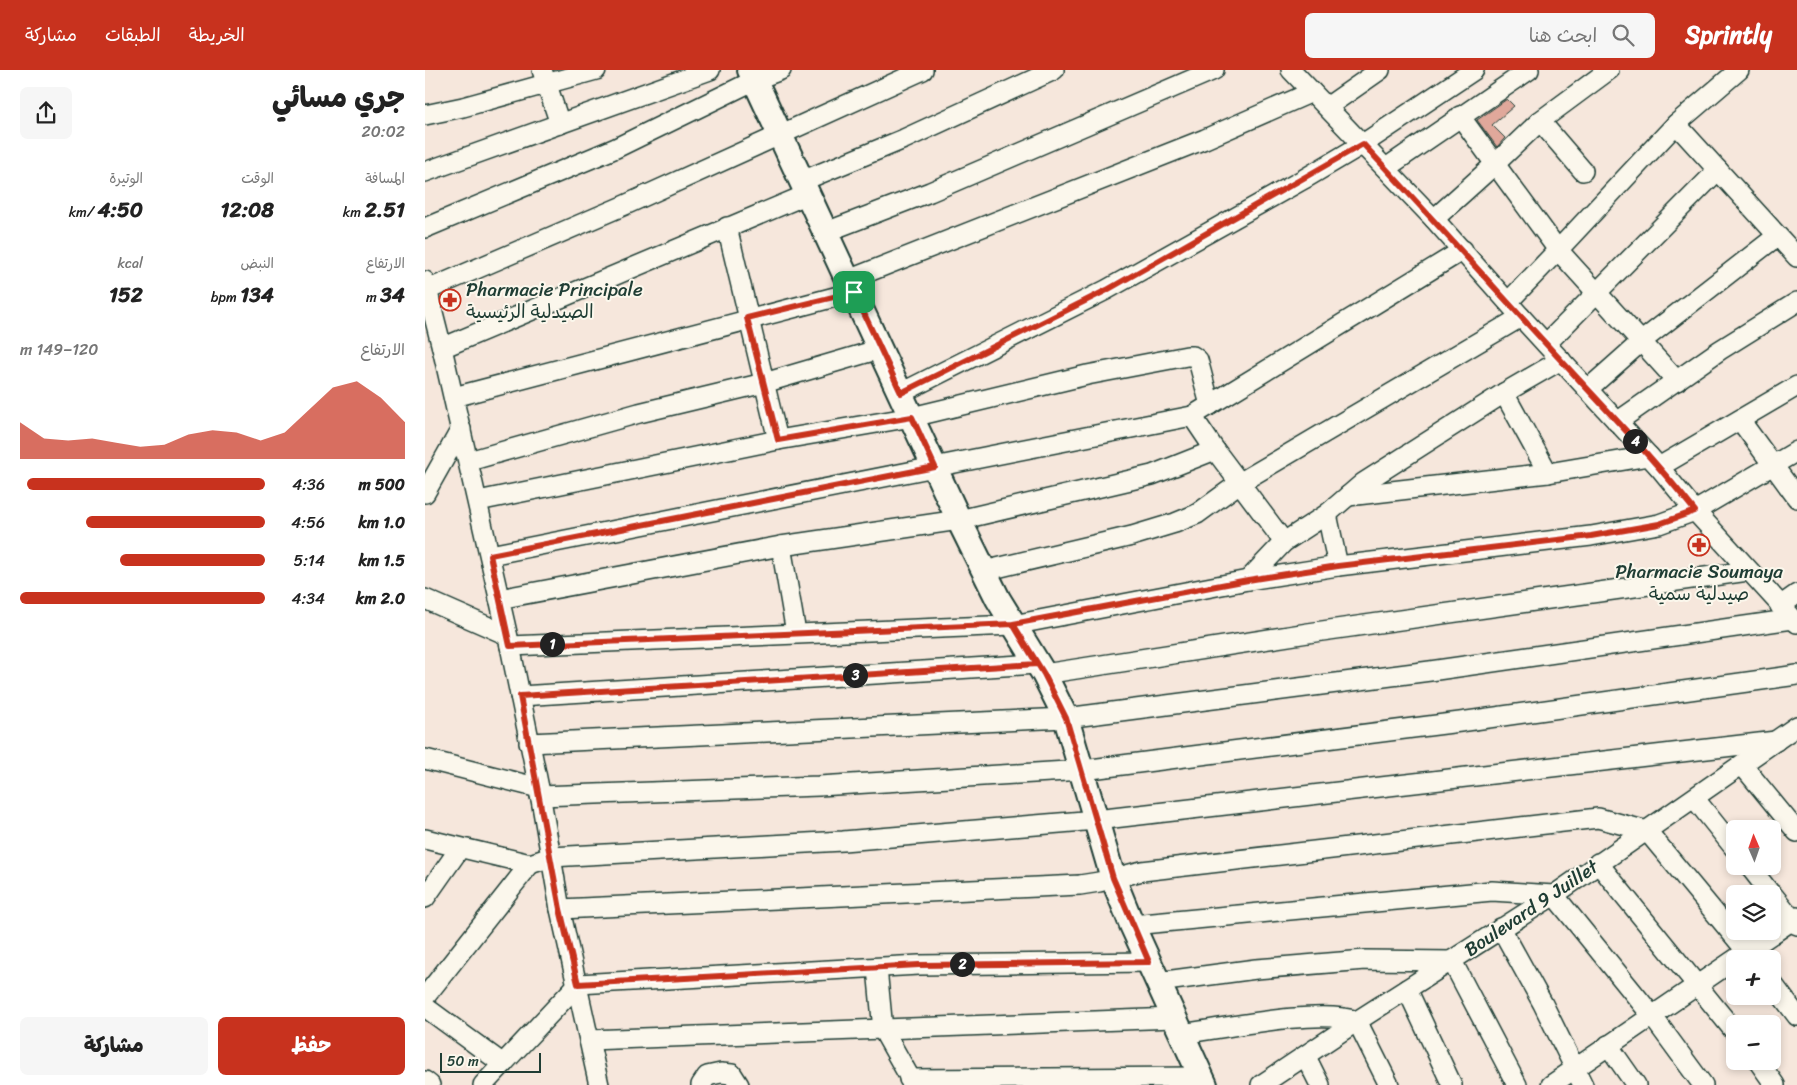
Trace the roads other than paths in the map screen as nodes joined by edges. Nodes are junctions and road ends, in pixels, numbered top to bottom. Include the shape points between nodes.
1 (596, 70) edge
2 (710, 70) edge
3 (781, 70) edge
4 (923, 70) edge
5 (1054, 70) edge
6 (1214, 70) edge
7 (1291, 70) edge
8 (1380, 70) edge
9 (1474, 70) edge
10 (1529, 70) edge
11 (1609, 70) edge
12 (1739, 70) edge
13 (752, 75) edge
14 (545, 77) edge
15 (1312, 92) junction
16 (1327, 107) junction
17 (425, 115) edge
18 (1460, 116) junction
19 (1540, 121) junction
20 (559, 124) junction
21 (1676, 124) junction
22 (780, 135) junction
23 (1363, 144) junction
24 (1495, 164) junction
25 (1386, 168) junction
26 (1718, 170) junction
27 (1583, 171) dead end
28 (425, 172) edge
29 (805, 188) junction
30 (1434, 218) junction
31 (727, 227) junction
32 (425, 228) edge
33 (826, 232) junction
34 (1777, 236) junction
35 (1463, 250) junction
36 (1558, 250) junction
37 (1797, 257) edge
38 (851, 286) junction
39 (426, 288) edge
40 (1598, 293) junction
41 (1508, 302) junction
42 (1797, 302) edge
43 (1521, 317) junction
44 (747, 318) junction
45 (1642, 341) junction
46 (1546, 344) junction
47 (443, 348) junction
48 (880, 349) junction
49 (1561, 360) junction
50 (1677, 381) junction
51 (764, 383) junction
52 (1797, 386) edge
53 (1588, 389) junction
54 (901, 393) junction
55 (1504, 393) junction
56 (454, 397) junction
57 (1210, 405) junction
58 (1192, 416) junction
59 (912, 417) junction
60 (1740, 420) junction
61 (1617, 422) junction
62 (461, 429) junction
63 (778, 440) junction
64 (1215, 450) junction
65 (1797, 451) edge
66 (469, 461) junction
67 (1654, 461) junction
68 (1772, 465) junction
69 (935, 467) junction
70 (1548, 473) junction
71 (1241, 482) junction
72 (425, 493) edge
73 (1348, 496) junction
74 (1797, 498) edge
75 (478, 500) junction
76 (1695, 511) junction
77 (1327, 514) junction
78 (959, 520) junction
79 (1284, 542) junction
80 (781, 546) junction
81 (490, 555) junction
82 (1338, 566) junction
83 (984, 571) junction
84 (1748, 571) junction
85 (1248, 580) junction
86 (1797, 594) edge
87 (425, 598) edge
88 (499, 599) junction
89 (1790, 616) edge
90 (1013, 624) junction
91 (796, 633) junction
92 (509, 640) junction
93 (1041, 669) junction
94 (1797, 675) edge
95 (520, 696) junction
96 (1066, 718) junction
97 (1790, 734) edge
98 (529, 743) junction
99 (425, 759) edge
100 (1743, 766) junction
101 (1083, 770) junction
102 (539, 792) junction
103 (1695, 799) junction
104 (1096, 820) junction
105 (1647, 831) junction
106 (1797, 832) edge
107 (1726, 838) edge
108 (425, 840) edge
109 (460, 848) junction
110 (551, 857) junction
111 (1598, 863) junction
112 (530, 864) junction
113 (1756, 875) edge
114 (1113, 878) junction
115 (1765, 885) edge
116 (426, 893) edge
117 (1554, 895) junction
118 (1781, 904) edge
119 (560, 909) junction
120 (1796, 921) edge
121 (1132, 925) junction
122 (1501, 928) junction
123 (1746, 950) edge
124 (1757, 950) edge
125 (1452, 961) junction
126 (877, 968) junction
127 (1726, 969) edge
128 (1153, 972) junction
129 (578, 984) junction
130 (1697, 985) junction
131 (1407, 989) junction
132 (1781, 995) edge
133 (425, 997) edge
134 (425, 1007) edge
135 (1797, 1016) edge
136 (1653, 1017) junction
137 (1357, 1021) junction
138 (1726, 1021) edge
139 (1178, 1026) junction
140 (883, 1030) junction
141 (589, 1040) junction
142 (1609, 1045) junction
143 (1306, 1057) junction
144 (503, 1064) junction
145 (1764, 1070) edge
146 (1579, 1077) edge
147 (1203, 1081) edge
148 (425, 1082) edge
149 (911, 1082) edge
150 (430, 1085) edge
151 (483, 1085) edge
152 (599, 1085) edge
153 (701, 1085) edge
154 (739, 1085) edge
155 (1261, 1085) edge
156 (1320, 1085) edge
157 (1389, 1085) edge
158 (1453, 1085) edge
159 (1517, 1085) edge
160 (1551, 1085) edge
161 (1635, 1085) edge
162 (1703, 1085) edge
163 (1775, 1085) edge

1 - 14 street
2 - 20 street
3 - 13 street
4 - 22 street
5 - 29 street
6 - 33 street via 929,192
7 - 15 street
8 - 16 street
9 - 23 street
10 - 18 street
11 - 19 street
12 - 21 street
13 - 22 main road
13 - 32 street via 616,148
14 - 17 street
14 - 20 street
15 - 16 street
15 - 38 street
16 - 23 street
18 - 24 street
18 - 25 street
19 - 24 street
19 - 27 street
20 - 28 street
21 - 26 street
21 - 36 street
22 - 29 main road
22 - 39 street
23 - 25 street
23 - 54 street via 1107,290
24 - 30 street
24 - 36 street
25 - 30 street
26 - 34 street
26 - 40 street
29 - 31 street
29 - 33 main road
30 - 35 street
31 - 44 street
31 - 47 street
33 - 38 main road
34 - 37 street
34 - 45 street
35 - 41 street
35 - 57 street
36 - 40 street
36 - 41 street
38 - 44 street
38 - 48 main road
39 - 47 street
40 - 45 street
40 - 46 street
41 - 43 street
42 - 50 street
43 - 46 street
43 - 71 street
44 - 51 street
44 - 56 street
45 - 50 street
45 - 53 street
46 - 49 street
47 - 56 street
48 - 51 street
48 - 54 main road
49 - 53 street
49 - 55 street
50 - 61 street
51 - 63 street
51 - 66 street via 639,412
52 - 60 street
53 - 61 street
54 - 59 main road
55 - 70 street
55 - 73 street via 1363,483
56 - 62 street
57 - 58 street
57 - 59 street via 1198,360 1187,356 1087,375
58 - 64 street
58 - 69 street
59 - 63 street
59 - 69 main road
60 - 67 street
60 - 68 street
61 - 67 street
62 - 66 street
62 - 72 street
63 - 75 street
64 - 71 street
64 - 78 street via 1152,474
65 - 68 street
66 - 75 street
67 - 70 street
67 - 76 street
68 - 74 street
68 - 76 street
69 - 78 main road
69 - 81 street
70 - 73 street
71 - 79 street
71 - 83 street via 1197,514 1175,524
73 - 77 street
75 - 81 street
76 - 82 street via 1659,524 1591,536
76 - 84 street
77 - 79 street
77 - 82 street
78 - 80 street
78 - 83 main road
79 - 85 street
80 - 88 street
80 - 91 street
81 - 88 street
82 - 85 street
83 - 90 main road
84 - 89 street
84 - 93 street
85 - 90 street
86 - 89 street
87 - 92 street
88 - 92 street
89 - 96 street via 1420,672
90 - 91 street
90 - 93 main road
91 - 92 street
92 - 95 street
93 - 95 street
93 - 96 main road
94 - 101 street
95 - 98 street
96 - 98 street
96 - 101 main road
97 - 100 street, Boulevard 9 Juillet
97 - 104 street
98 - 102 street
99 - 102 street
100 - 103 street, Boulevard 9 Juillet
100 - 106 street
101 - 102 street via 819,786
101 - 104 main road
102 - 110 street
103 - 105 street, Boulevard 9 Juillet
103 - 107 street
104 - 110 street via 843,841
104 - 114 main road
105 - 111 street, Boulevard 9 Juillet
105 - 114 street via 1598,818 1582,818 1151,870
105 - 123 street
108 - 109 street
109 - 112 street
109 - 116 street
110 - 112 street
110 - 119 street
111 - 117 street, Boulevard 9 Juillet
111 - 130 street
112 - 133 street
113 - 115 street
114 - 119 street via 1058,886
114 - 121 main road
117 - 121 street via 1493,891
117 - 122 street, Boulevard 9 Juillet
117 - 136 street
118 - 120 street
119 - 129 street
120 - 124 street
121 - 128 main road
122 - 125 street, Boulevard 9 Juillet
122 - 146 street
125 - 128 street via 1374,960 1256,969
125 - 131 street, Boulevard 9 Juillet
125 - 159 street
126 - 128 street via 919,965
126 - 129 street
126 - 140 street
127 - 130 street
128 - 139 main road
129 - 141 street
129 - 144 street
130 - 136 street
130 - 138 street
131 - 137 street, Boulevard 9 Juillet
131 - 158 street
132 - 135 street
134 - 144 street
136 - 142 street
136 - 162 street
137 - 139 street via 1344,1016
137 - 143 street, Boulevard 9 Juillet
137 - 157 street
139 - 140 street
139 - 147 main road
140 - 141 street
140 - 149 street
141 - 152 street
142 - 146 street
142 - 161 street
143 - 155 street, Boulevard 9 Juillet
143 - 156 street
144 - 151 street
145 - 163 street
146 - 160 street
147 - 149 street
148 - 150 street
153 - 154 street via 707,1076 721,1073 732,1074

